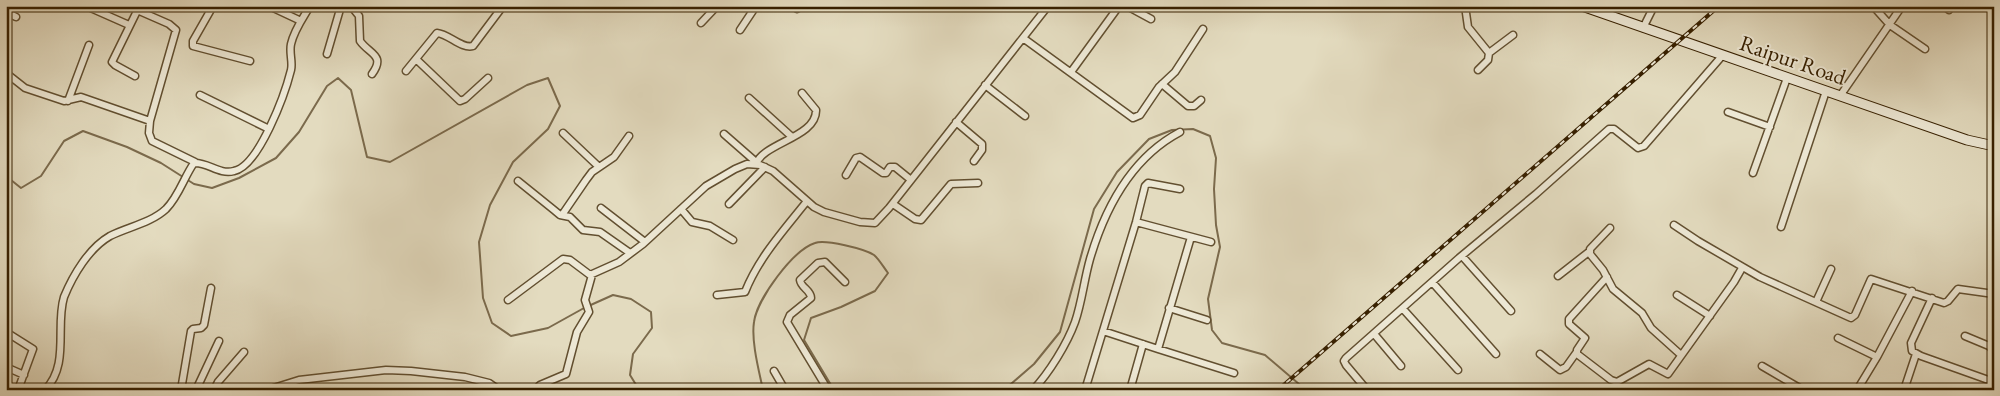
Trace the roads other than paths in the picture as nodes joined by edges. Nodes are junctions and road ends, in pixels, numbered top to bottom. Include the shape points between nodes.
1 (86, 6) edge
2 (213, 6) edge
3 (269, 6) edge
4 (310, 6) edge
5 (341, 6) edge
6 (351, 6) edge
7 (503, 6) edge
8 (717, 6) edge
9 (756, 6) edge
10 (792, 6) edge
11 (802, 6) edge
12 (1048, 6) edge
13 (1119, 6) edge
14 (1127, 6) edge
15 (1465, 6) edge
16 (1582, 6) edge
17 (1654, 6) edge
18 (1873, 6) edge
19 (1902, 6) edge
20 (138, 8) edge
21 (6, 12) edge
22 (16, 17) dead end
23 (1151, 19) dead end
24 (301, 21) junction
25 (700, 23) dead end
26 (129, 25) junction
27 (1890, 25) junction
28 (1203, 28) dead end
29 (1643, 28) junction
30 (740, 30) dead end
31 (1513, 35) dead end
32 (1023, 38) junction
33 (89, 45) dead end
34 (1925, 49) dead end
35 (1489, 53) junction
36 (327, 54) dead end
37 (1722, 56) junction
38 (416, 59) junction
39 (250, 60) dead end
40 (1478, 70) dead end
41 (406, 71) dead end
42 (1071, 72) junction
43 (6, 73) edge
44 (372, 74) dead end
45 (135, 76) dead end
46 (488, 78) dead end
47 (1788, 78) junction
48 (1162, 84) junction
49 (985, 86) junction
50 (1826, 90) junction
51 (802, 93) dead end
52 (200, 95) dead end
53 (1840, 96) junction
54 (748, 98) dead end
55 (1201, 100) dead end
56 (68, 101) junction
57 (1728, 112) dead end
58 (1025, 116) dead end
59 (150, 121) junction
60 (956, 122) junction
61 (1770, 127) junction
62 (269, 129) junction
63 (1180, 132) dead end
64 (563, 133) dead end
65 (724, 134) dead end
66 (629, 136) dead end
67 (792, 137) junction
68 (1994, 146) edge
69 (974, 161) dead end
70 (195, 162) junction
71 (756, 163) junction
72 (599, 167) junction
73 (765, 167) junction
74 (1753, 173) dead end
75 (846, 175) dead end
76 (911, 180) junction
77 (518, 181) dead end
78 (978, 183) dead end
79 (1180, 189) dead end
80 (807, 201) junction
81 (729, 204) dead end
82 (893, 204) junction
83 (601, 208) dead end
84 (681, 209) junction
85 (562, 216) junction
86 (1136, 222) junction
87 (1674, 225) dead end
88 (1781, 227) dead end
89 (1610, 228) dead end
90 (1191, 237) junction
91 (733, 240) dead end
92 (645, 242) junction
93 (1212, 242) dead end
94 (1590, 251) junction
95 (630, 253) junction
96 (1462, 256) junction
97 (1742, 268) junction
98 (1831, 269) dead end
99 (592, 275) junction
100 (1558, 276) dead end
101 (1608, 277) junction
102 (845, 282) dead end
103 (1432, 282) junction
104 (211, 288) dead end
105 (1912, 291) junction
106 (1994, 294) edge
107 (717, 295) dead end
108 (1677, 295) dead end
109 (1932, 298) junction
110 (508, 300) dead end
111 (1816, 302) junction
112 (1169, 308) junction
113 (1404, 309) junction
114 (1511, 311) dead end
115 (1710, 316) junction
116 (1207, 320) dead end
117 (1103, 331) junction
118 (6, 332) edge
119 (1374, 335) junction
120 (1965, 336) dead end
121 (1838, 338) dead end
122 (219, 341) dead end
123 (1143, 344) junction
124 (1158, 349) junction
125 (244, 352) dead end
126 (1994, 352) edge
127 (1576, 353) junction
128 (1496, 354) dead end
129 (1540, 354) dead end
130 (1916, 354) junction
131 (1681, 355) junction
132 (1877, 357) junction
133 (1401, 366) dead end
134 (1762, 366) dead end
135 (6, 367) edge
136 (1458, 370) dead end
137 (774, 371) dead end
138 (1234, 373) dead end
139 (24, 375) junction
140 (1994, 382) edge
141 (18, 390) edge
142 (45, 390) edge
143 (181, 390) edge
144 (196, 390) edge
145 (214, 390) edge
146 (267, 390) edge
147 (499, 390) edge
148 (535, 390) edge
149 (785, 390) edge
150 (828, 390) edge
151 (1033, 390) edge
152 (1085, 390) edge
153 (1130, 390) edge
154 (1367, 390) edge
155 (1803, 390) edge
156 (1857, 390) edge
157 (1904, 390) edge

1 - 26 street
2 - 39 street via 193,46
3 - 24 street
4 - 24 street
5 - 36 street
6 - 44 street via 360,16 360,41 378,61
7 - 38 street via 473,46 467,47 438,33
8 - 25 street
9 - 30 street
10 - 11 street via 797,9
12 - 32 street
13 - 42 street
14 - 23 street
15 - 35 street via 1468,27
16 - 29 main road, Raipur Road
17 - 29 street
18 - 27 street
19 - 27 street
20 - 26 street
20 - 59 street via 176,30
21 - 22 street
24 - 62 street via 291,44 291,70
26 - 45 street via 112,62
27 - 34 street
27 - 53 street
28 - 48 street via 1175,72
29 - 37 main road, Raipur Road
31 - 35 street
32 - 42 street
32 - 49 street
33 - 56 street
35 - 40 street via 1488,60
37 - 47 main road, Raipur Road
37 - 96 street via 1644,146 1638,148 1614,129 1609,129
38 - 41 street
38 - 46 street via 460,101
42 - 48 street via 1134,118 1140,115
43 - 56 street via 25,88
47 - 50 main road, Raipur Road
47 - 61 street
48 - 55 street via 1188,106 1194,106
49 - 58 street
49 - 60 street
50 - 53 main road, Raipur Road
50 - 88 street
51 - 67 street via 817,113
52 - 62 street
53 - 68 main road, Raipur Road via 1967,140
54 - 67 street
56 - 59 street via 80,98
57 - 61 street
59 - 70 street via 148,133 152,141
60 - 69 street via 982,144 982,150
60 - 76 street
61 - 74 street
62 - 70 street via 249,161 239,170 221,171
63 - 151 street via 1145,158 1131,173 1111,205 1090,260 1072,328 1047,373
64 - 72 street
65 - 71 street
66 - 72 street via 614,157
67 - 71 street via 760,156
70 - 142 street via 165,209 110,237 89,254 64,297 58,363
71 - 73 street
71 - 84 street via 725,174
72 - 85 street via 586,180
73 - 80 street
73 - 81 street
75 - 76 street via 856,158 860,157 883,173 895,167
76 - 82 street
77 - 85 street
78 - 82 street via 951,184 920,220
79 - 86 street via 1146,184
80 - 82 street via 824,212 872,224
80 - 107 street via 760,260 745,292
83 - 92 street
84 - 91 street via 692,222 710,226
84 - 92 street
85 - 95 street via 570,217 587,232 600,232
86 - 90 street
86 - 117 street
87 - 97 street
89 - 94 street
90 - 93 street
90 - 112 street
92 - 95 street
94 - 100 street
94 - 101 street
95 - 99 street
96 - 103 street
96 - 114 street
97 - 111 street
97 - 115 street
98 - 111 street
99 - 110 street via 587,275 570,260 563,259
99 - 148 street via 585,300 589,312 577,332 566,374
101 - 127 street via 1569,319 1569,326 1585,338
101 - 131 street via 1613,289 1642,313 1651,328
102 - 150 street via 825,262 818,263 800,280 811,298 790,315 787,322
103 - 113 street
103 - 128 street
104 - 143 street via 204,326 191,331
105 - 109 street
105 - 111 street via 1871,279 1851,318
105 - 132 street
106 - 109 street via 1962,289 1956,290 1946,302
108 - 115 street
109 - 130 street via 1910,343
112 - 116 street
112 - 124 street
113 - 119 street
113 - 136 street
115 - 131 street
117 - 123 street
117 - 152 street
118 - 139 street via 33,349
119 - 133 street
119 - 154 street via 1344,361
120 - 126 street via 1989,346
121 - 132 street
122 - 144 street
123 - 124 street
123 - 153 street
124 - 138 street
125 - 145 street
127 - 129 street via 1566,368 1560,370
127 - 131 street via 1617,382 1649,364 1668,374
130 - 140 street
130 - 157 street
132 - 156 street
134 - 155 street
135 - 139 street
137 - 149 street
139 - 141 street
146 - 147 street via 299,380 386,370 465,377 489,383

